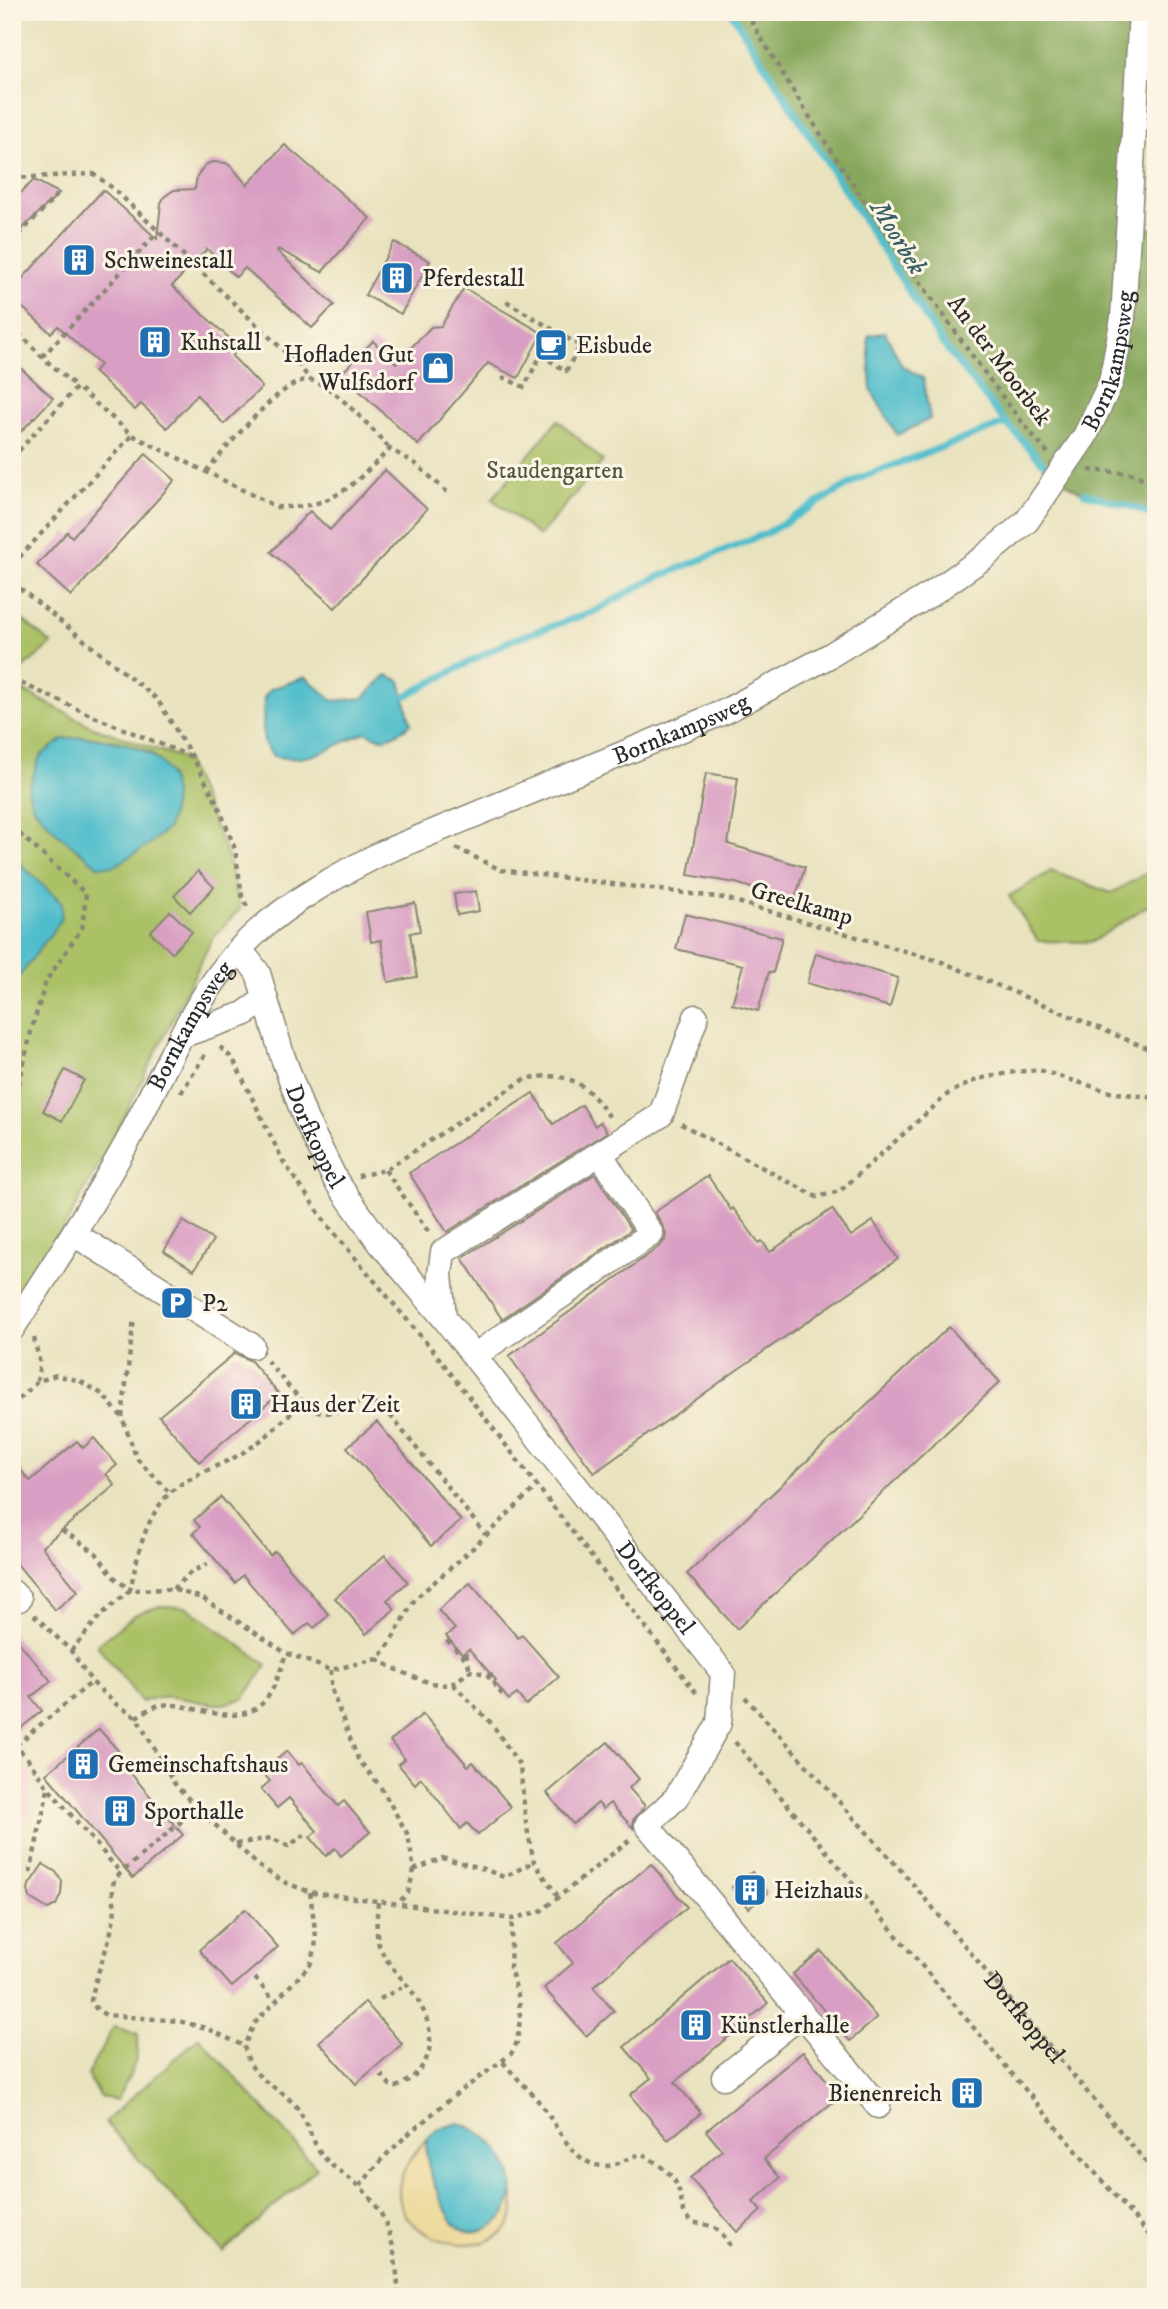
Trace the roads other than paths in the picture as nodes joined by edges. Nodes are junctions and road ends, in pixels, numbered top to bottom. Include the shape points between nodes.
1 (1141, 12) edge
2 (240, 949) junction
3 (265, 999) junction
4 (696, 1017) dead end
5 (183, 1035) junction
6 (601, 1155) junction
7 (74, 1234) junction
8 (444, 1318) junction
9 (22, 1329) edge
10 (252, 1346) road end
11 (474, 1356) junction
12 (800, 2010) junction
13 (724, 2077) dead end
14 (878, 2106) dead end

1 - 2 street, Bornkampsweg via 1123,318 1111,382 1085,436 1027,521 931,594 829,656 724,712 382,853 303,897
2 - 3 street, Dorfkoppel via 258,972
2 - 5 street, Bornkampsweg
3 - 5 street via 244,1014
3 - 8 street, Dorfkoppel via 305,1118 336,1181 380,1243
4 - 6 street via 661,1115
5 - 7 street, Bornkampsweg
6 - 8 street via 443,1252
6 - 11 street via 651,1234
7 - 9 street, Bornkampsweg
7 - 10 street
8 - 11 street, Dorfkoppel
11 - 12 street, Dorfkoppel via 723,1673 719,1723 676,1798 647,1825
12 - 13 street via 789,2025
12 - 14 street

